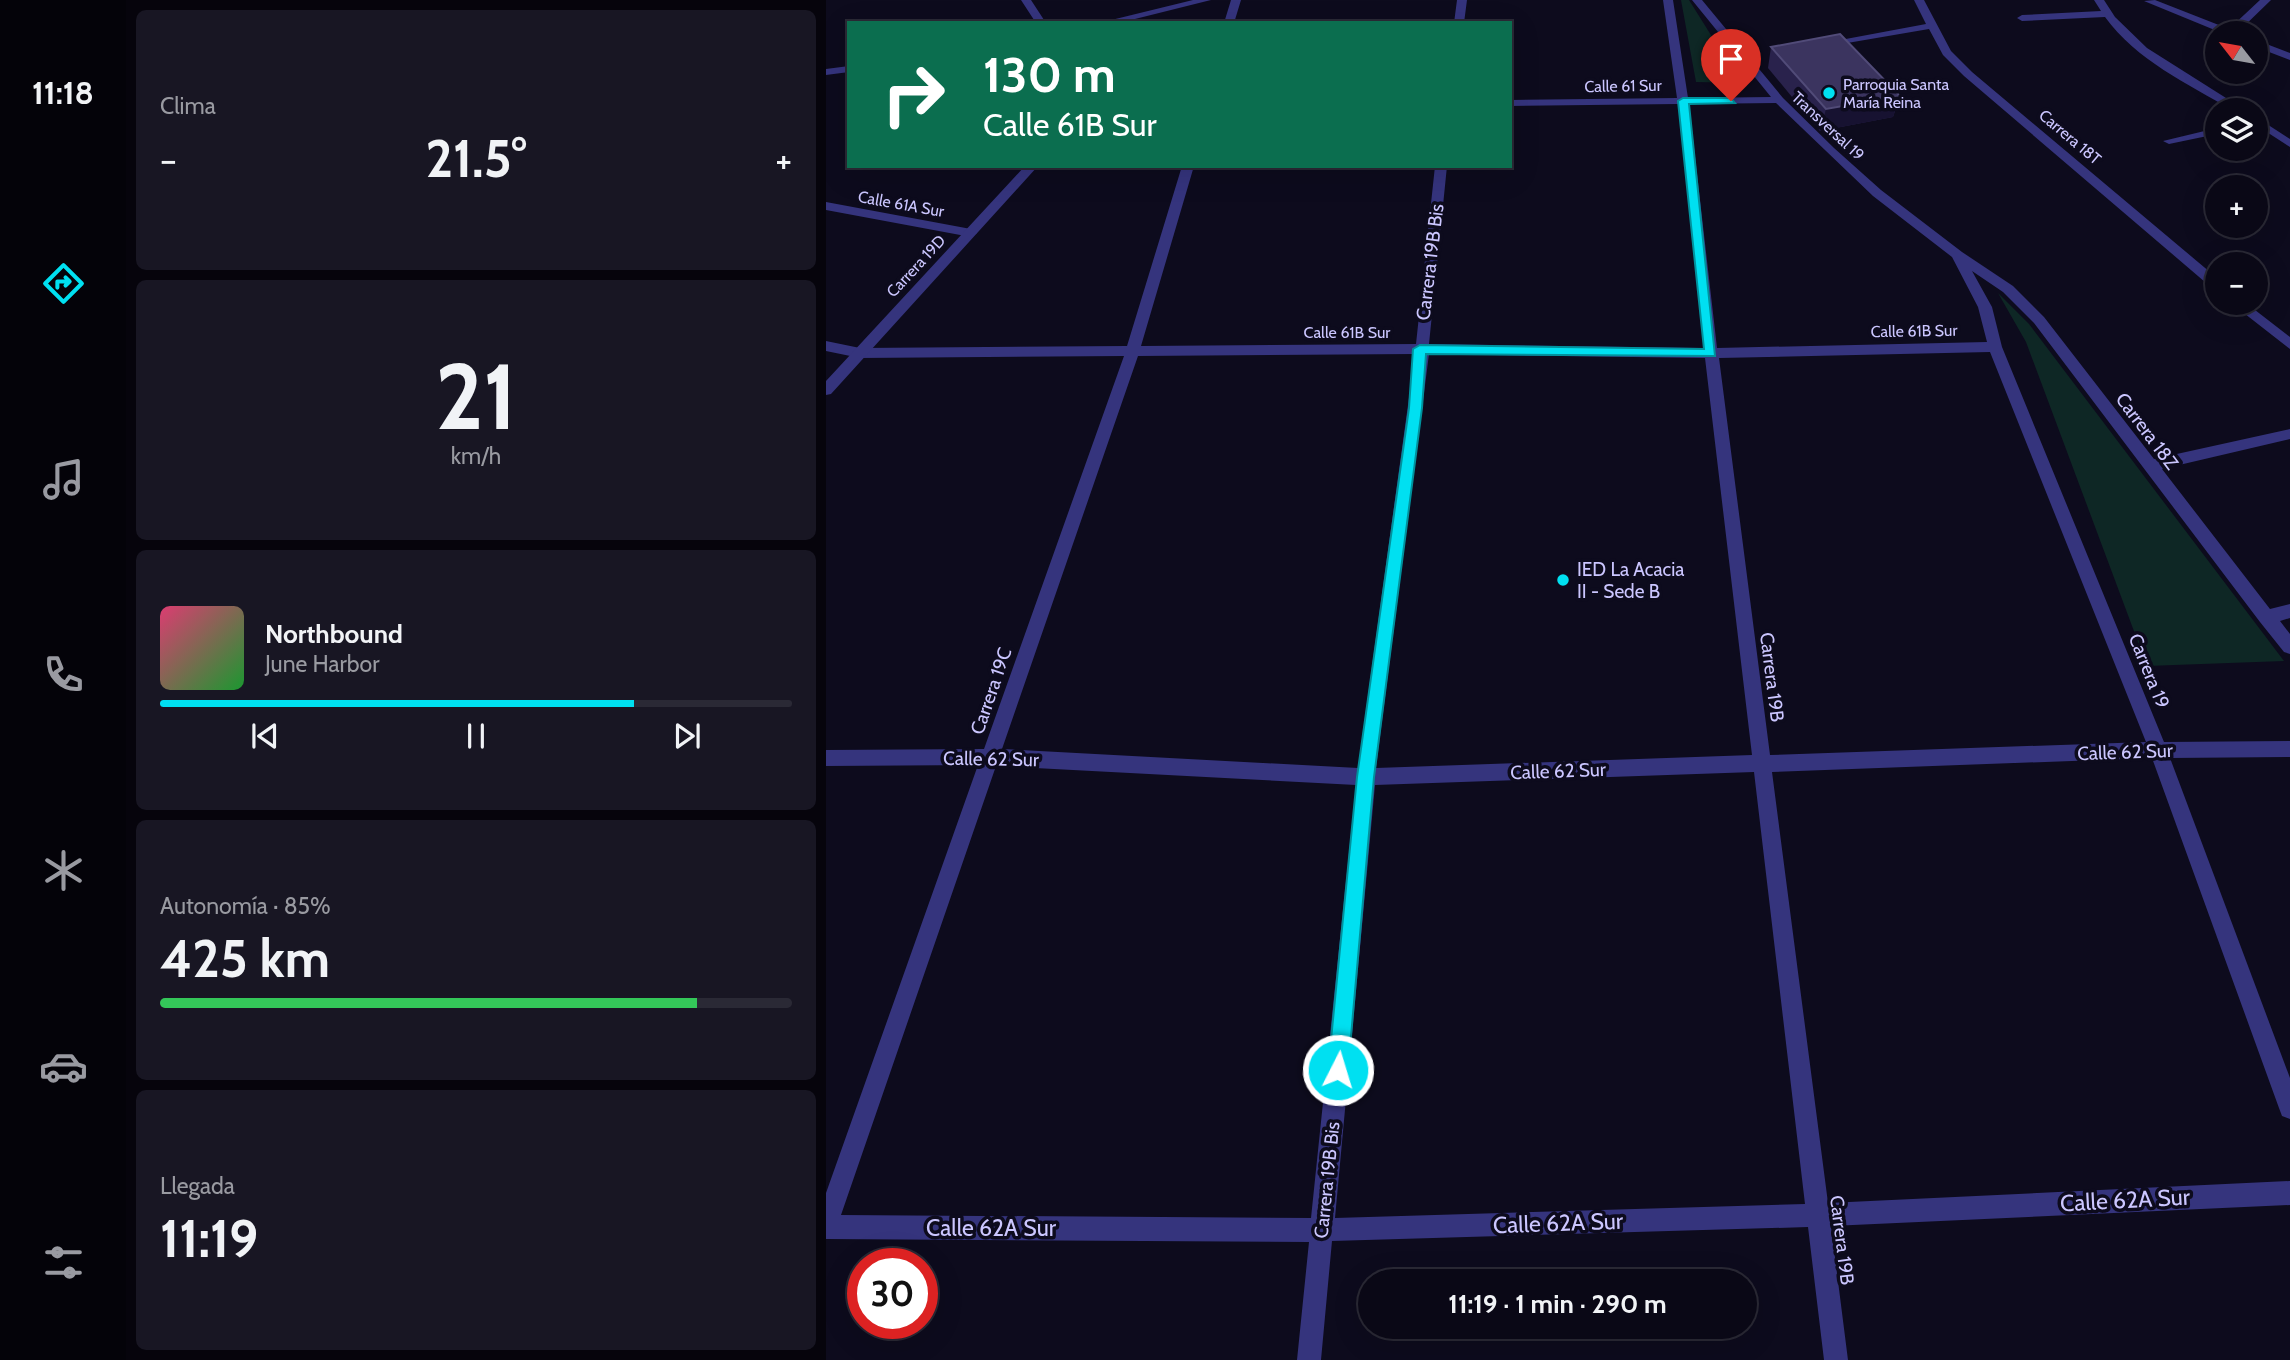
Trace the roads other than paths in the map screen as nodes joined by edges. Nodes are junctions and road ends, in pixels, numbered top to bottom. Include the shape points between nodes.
1 (1026, 0) edge
2 (1202, 0) edge
3 (1236, 0) edge
4 (1462, 0) edge
5 (1668, 0) edge
6 (1697, 0) edge
7 (1919, 0) edge
8 (2099, 0) edge
9 (2266, 0) edge
10 (2149, 1) edge
11 (1177, 7) junction
12 (2107, 14) junction
13 (2022, 18) dead end
14 (1040, 21) edge
15 (1113, 21) edge
16 (1165, 21) edge
17 (1230, 21) edge
18 (1459, 21) edge
19 (2244, 21) edge
20 (2205, 23) edge
21 (1931, 26) junction
22 (1809, 47) edge
23 (2268, 48) edge
24 (2290, 57) edge
25 (847, 69) edge
26 (826, 72) edge
27 (2222, 98) edge
28 (1779, 100) junction
29 (1683, 101) junction
30 (1512, 103) edge
31 (2268, 129) edge
32 (2205, 134) edge
33 (2169, 141) dead end
34 (2290, 144) edge
35 (1030, 168) edge
36 (1187, 168) edge
37 (1441, 168) edge
38 (826, 206) edge
39 (971, 233) junction
40 (1957, 255) junction
41 (2205, 275) edge
42 (2253, 315) edge
43 (2290, 344) edge
44 (826, 346) edge
45 (1995, 347) junction
46 (1420, 349) junction
47 (1132, 352) junction
48 (860, 353) junction
49 (1711, 353) junction
50 (826, 390) edge
51 (2290, 434) edge
52 (2150, 466) junction
53 (2290, 611) edge
54 (2266, 617) junction
55 (2290, 647) edge
56 (2290, 749) edge
57 (2158, 750) junction
58 (990, 757) junction
59 (826, 758) edge
60 (1762, 765) junction
61 (1366, 777) junction
62 (2290, 1108) edge
63 (2290, 1193) edge
64 (1818, 1215) junction
65 (826, 1226) edge
66 (1323, 1230) junction
67 (1309, 1360) edge
68 (1836, 1360) edge

1 - 14 street
2 - 11 street
3 - 17 street
4 - 18 street
5 - 29 street, Carrera 19B
6 - 28 street, Transversal 19
7 - 21 street, Carrera 18T
8 - 12 street
9 - 19 street
10 - 20 street
11 - 15 street
11 - 16 street
12 - 13 street
12 - 27 street via 2143,49
21 - 22 street
21 - 41 street, Carrera 18T via 1968,74
23 - 24 street
25 - 26 street
28 - 29 street, Calle 61 Sur
28 - 40 street, Transversal 19 via 1877,193
29 - 30 street, Calle 61 Sur
29 - 49 street, Carrera 19B
31 - 34 street
32 - 33 street
35 - 39 street, Carrera 19D
36 - 47 street, Carrera 19C
37 - 46 street, Carrera 19B Bis
38 - 39 street, Calle 61A Sur
39 - 48 street, Carrera 19D
40 - 45 street, Carrera 19 via 1985,307
40 - 52 street, Carrera 18Z via 2008,289 2039,320
42 - 43 street
44 - 48 street, Calle 61B Sur
45 - 49 street, Calle 61B Sur
45 - 57 street, Carrera 19
46 - 47 street, Calle 61B Sur
46 - 49 street, Calle 61B Sur
46 - 61 street, Carrera 19B Bis
47 - 48 street, Calle 61B Sur
47 - 58 street, Carrera 19C
48 - 50 street, Carrera 19D
49 - 60 street, Carrera 19B
51 - 52 street
52 - 54 street, Carrera 18Z
53 - 54 street
54 - 55 street, Carrera 18Z
56 - 57 street, Calle 62 Sur
57 - 60 street, Calle 62 Sur
57 - 62 street, Carrera 19
58 - 59 street, Calle 62 Sur
58 - 61 street, Calle 62 Sur
58 - 65 street, Carrera 19C
60 - 61 street, Calle 62 Sur
60 - 64 street, Carrera 19B
61 - 66 street, Carrera 19B Bis
63 - 64 street, Calle 62A Sur
64 - 66 street, Calle 62A Sur
64 - 68 street, Carrera 19B
65 - 66 street, Calle 62A Sur
66 - 67 street, Carrera 19B Bis

